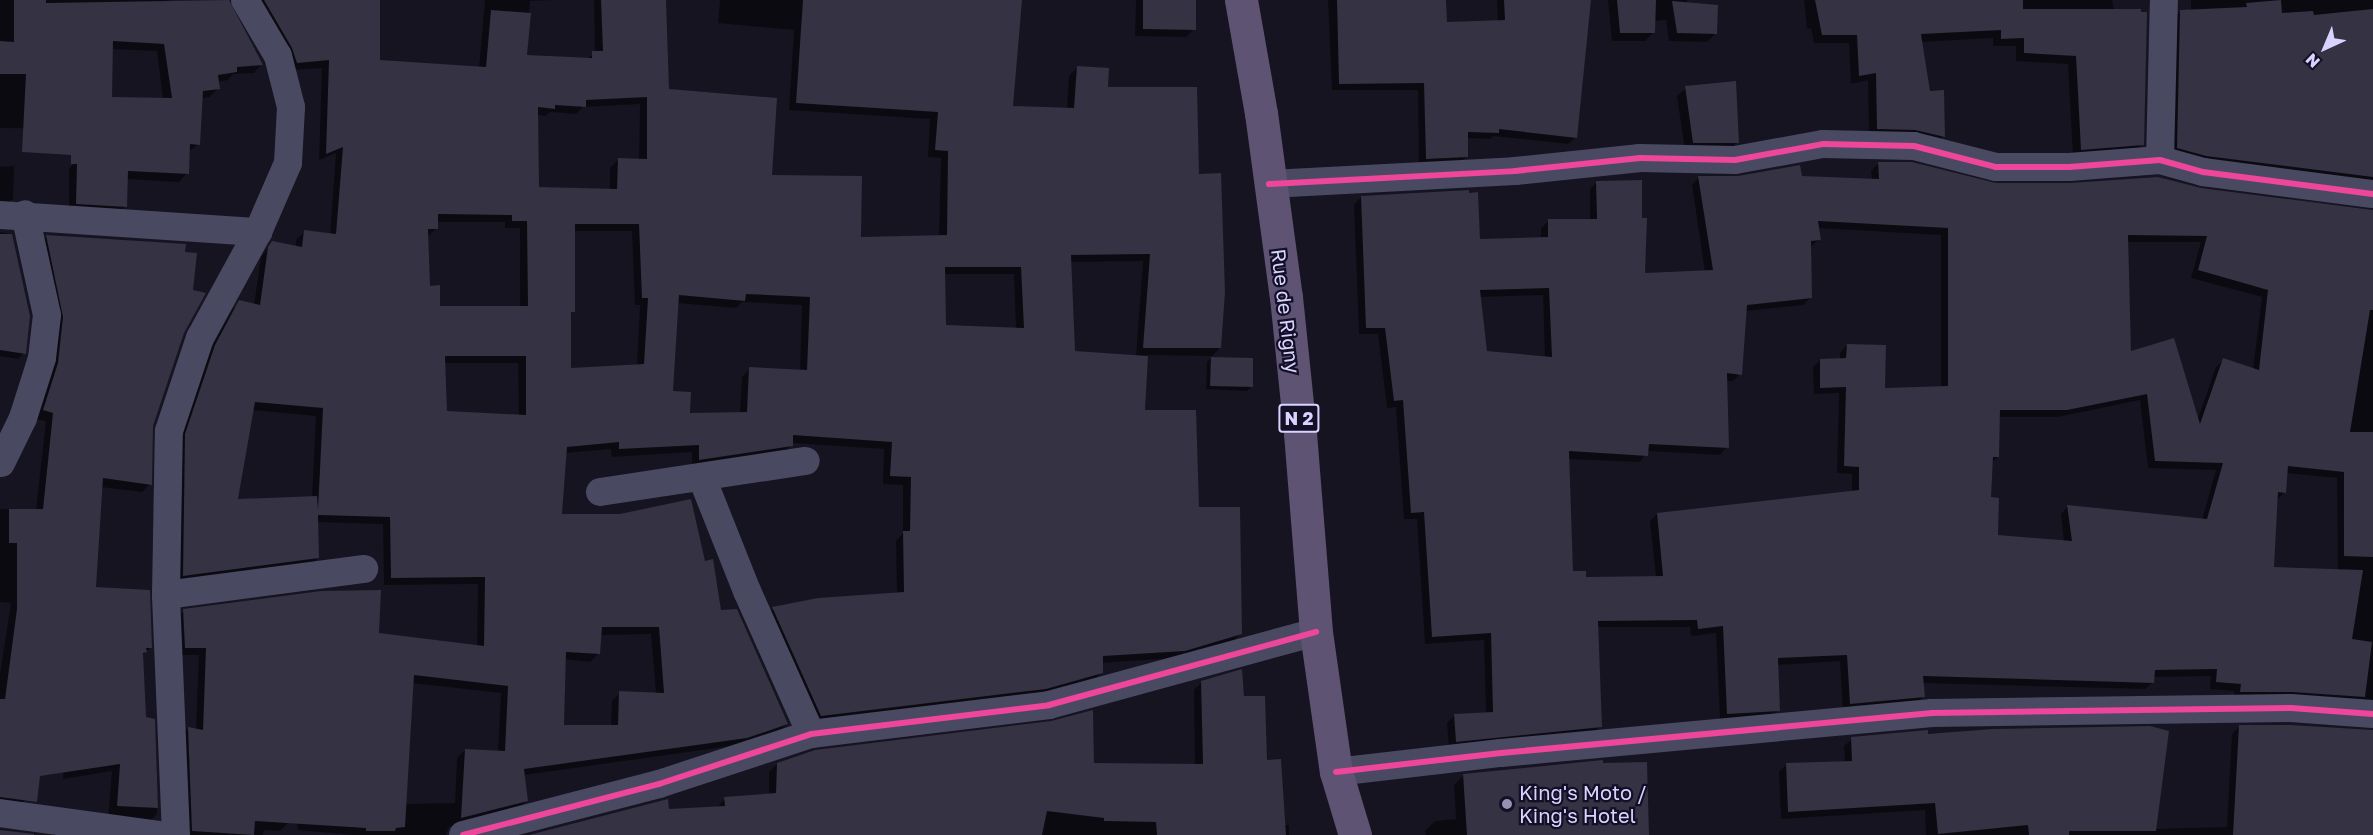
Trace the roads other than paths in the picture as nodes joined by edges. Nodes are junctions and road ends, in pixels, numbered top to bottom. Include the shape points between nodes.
1 (245, 0) edge
2 (1241, 0) edge
3 (2164, 0) edge
4 (2160, 160) junction
5 (1269, 184) junction
6 (2373, 194) edge
7 (12, 214) edge
8 (258, 232) junction
9 (806, 461) dead end
10 (1, 463) edge
11 (702, 478) junction
12 (600, 492) dead end
13 (364, 569) dead end
14 (166, 595) junction
15 (1316, 632) junction
16 (2373, 714) edge
17 (811, 734) junction
18 (1336, 772) junction
19 (0, 813) edge
20 (158, 835) edge
21 (176, 835) edge
22 (463, 835) edge
23 (1355, 835) edge

1 - 8 street via 278,56 291,107 288,163
2 - 5 main road, Rue de Rigny / N 2
3 - 4 street
4 - 5 street via 1996,168 1914,146 1823,144 1735,160 1640,158 1515,171
4 - 6 street via 2203,172
5 - 15 main road, Rue de Rigny / N 2 via 1286,297
7 - 8 street
7 - 10 street via 47,315 42,358 23,418
8 - 14 street via 200,338 169,431
9 - 11 street
11 - 12 street
11 - 17 street
13 - 14 street
14 - 21 street
15 - 17 street via 1049,705
15 - 18 main road, Rue de Rigny / N 2
16 - 18 street via 2291,708 1932,713
17 - 22 street via 659,784
18 - 23 main road, Rue de Rigny / N 2
19 - 20 street

